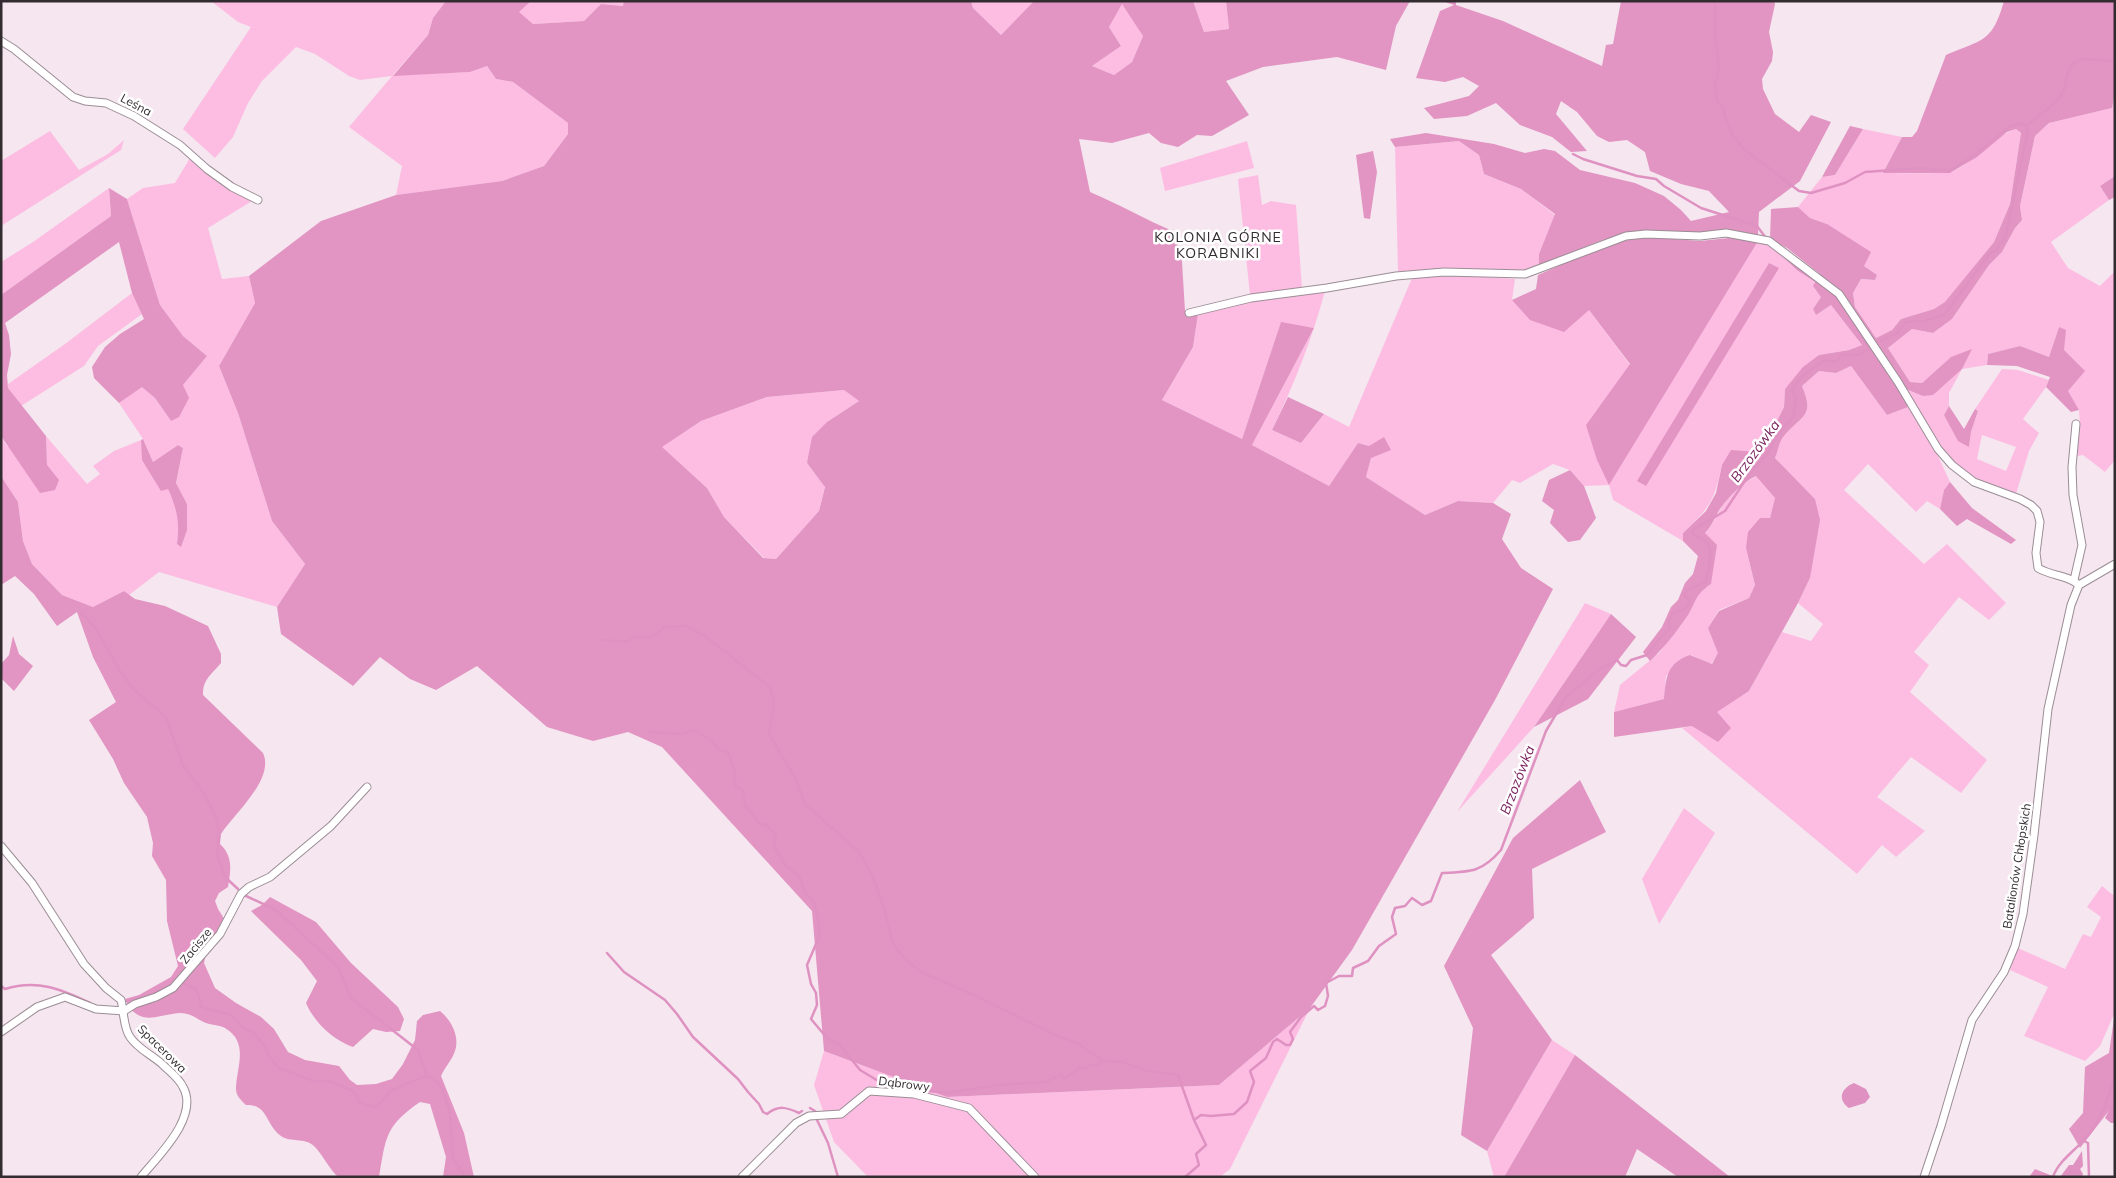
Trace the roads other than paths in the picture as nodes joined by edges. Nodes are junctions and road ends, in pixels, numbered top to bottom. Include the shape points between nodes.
1 (1, 41) edge
2 (258, 200) dead end
3 (1189, 313) dead end
4 (2076, 424) dead end
5 (2115, 564) edge
6 (2076, 582) junction
7 (366, 787) dead end
8 (1, 846) edge
9 (124, 1011) junction
10 (1, 1032) edge
11 (141, 1177) edge
12 (742, 1177) edge
13 (1035, 1177) edge
14 (1924, 1177) edge

1 - 2 street, Leśna via 72,97 115,106 134,116 180,145 232,187
3 - 6 street via 1250,298 1396,276 1444,272 1525,274 1626,236 1726,234 1769,241 1839,294 1938,449 1952,465 1974,482 2020,499 2037,511 2040,522 2036,553 2038,568
4 - 6 street, Batalionów Chłopskich via 2073,494 2082,545
5 - 6 street
6 - 14 street, Batalionów Chłopskich via 2048,709 2023,914 2015,946 1994,988 1972,1020
7 - 9 street, Zacisze via 331,826 270,877 241,894 220,934 174,988
8 - 9 street, Spacerowa via 32,882 84,964 121,1000
9 - 10 street, Zacisze via 96,1009 65,997 37,1007
9 - 11 street, Spacerowa via 129,1036 177,1078 186,1098 184,1114 171,1143
12 - 13 street, Dąbrowy via 796,1123 809,1116 841,1114 869,1091 914,1094 969,1108

